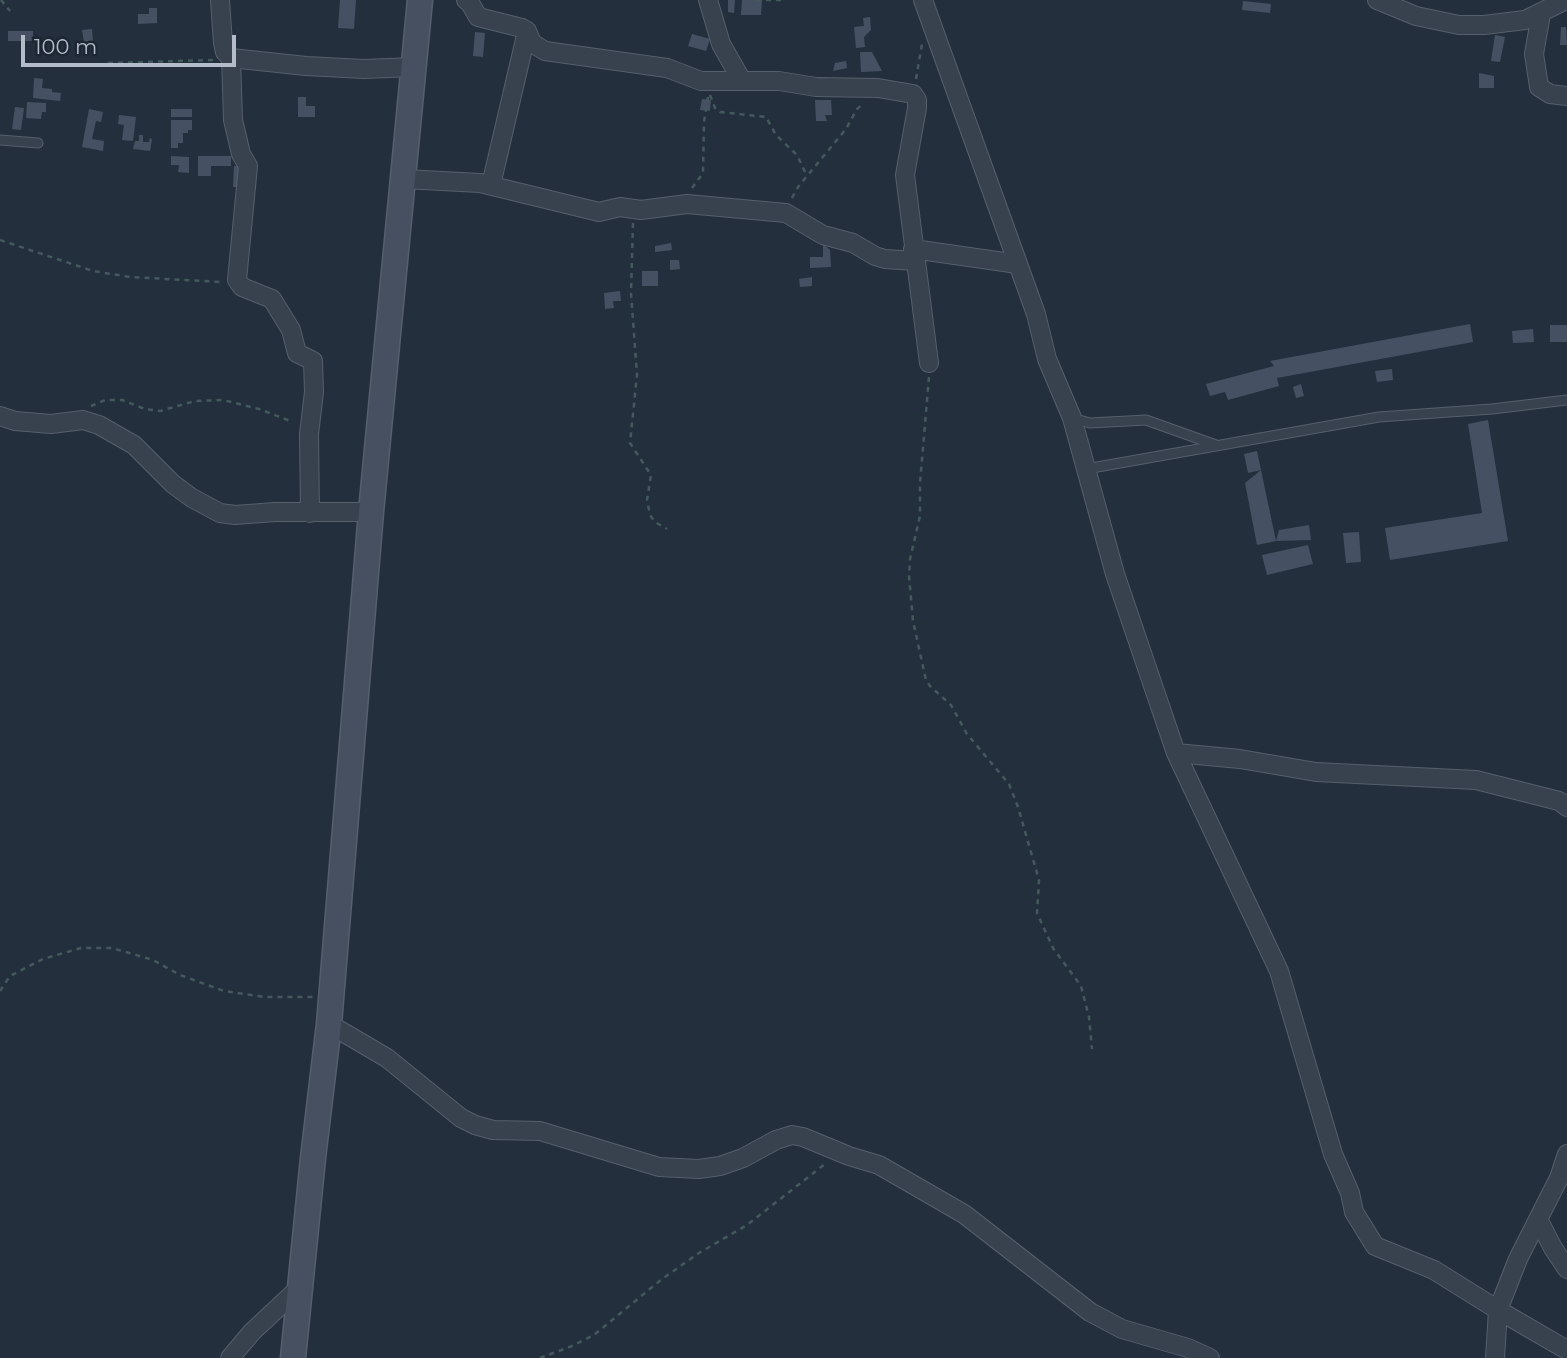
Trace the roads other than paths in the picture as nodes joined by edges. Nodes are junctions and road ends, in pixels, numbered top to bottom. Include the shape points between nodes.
1 (220, 0) edge
2 (420, 0) edge
3 (466, 0) edge
4 (708, 0) edge
5 (1377, 0) edge
6 (1566, 0) edge
7 (925, 7) edge
8 (1541, 13) junction
9 (527, 31) junction
10 (231, 58) junction
11 (414, 67) junction
12 (742, 81) junction
13 (1567, 96) edge
14 (0, 140) edge
15 (38, 143) dead end
16 (404, 179) junction
17 (491, 185) junction
18 (1010, 242) junction
19 (914, 255) junction
20 (996, 259) junction
21 (1018, 264) junction
22 (929, 363) road end
23 (1567, 400) edge
24 (0, 416) edge
25 (1072, 418) junction
26 (1218, 446) junction
27 (1086, 469) junction
28 (372, 512) junction
29 (310, 513) junction
30 (1177, 752) junction
31 (1567, 807) edge
32 (329, 1024) junction
33 (1567, 1154) edge
34 (1538, 1219) junction
35 (1567, 1269) edge
36 (299, 1288) junction
37 (1498, 1310) junction
38 (1567, 1350) edge
39 (230, 1358) edge
40 (293, 1358) edge
41 (1210, 1358) edge
42 (1495, 1358) edge

1 - 10 street via 223,43
2 - 11 main road
3 - 9 street via 478,17
4 - 12 street via 721,44
5 - 8 street via 1416,16 1459,25 1525,20
6 - 8 street
7 - 18 street
8 - 13 street via 1534,54 1539,87
9 - 12 street via 532,43 545,51 667,68 701,81
9 - 17 street
10 - 11 street via 363,69
10 - 29 street via 233,120 248,166 238,283 272,299 291,330 297,353 313,361
11 - 16 main road
12 - 19 street via 913,94 917,108 905,175
14 - 15 lane
16 - 17 street
16 - 28 main road
17 - 19 street via 599,212 682,205 786,213 823,235 853,243 875,256
18 - 20 street
18 - 21 street
19 - 20 street
19 - 22 street
20 - 21 street
21 - 25 street via 1037,314 1047,359
23 - 26 lane via 1379,417
24 - 29 street via 51,424 90,421 134,446 173,484 220,513
25 - 26 lane via 1090,423 1146,420
25 - 27 street
26 - 27 lane
27 - 30 street via 1115,574
28 - 29 street
28 - 32 main road
30 - 31 street via 1316,772 1476,780
30 - 37 street via 1279,971 1353,1212 1375,1246 1434,1270
32 - 36 main road
32 - 41 street via 397,1066 461,1118 493,1130 540,1131 659,1167 699,1169 743,1158 792,1135 879,1165 964,1214 1090,1312 1122,1329
33 - 34 street
34 - 35 street
34 - 37 street
36 - 39 street
36 - 40 main road
37 - 38 street
37 - 42 street

